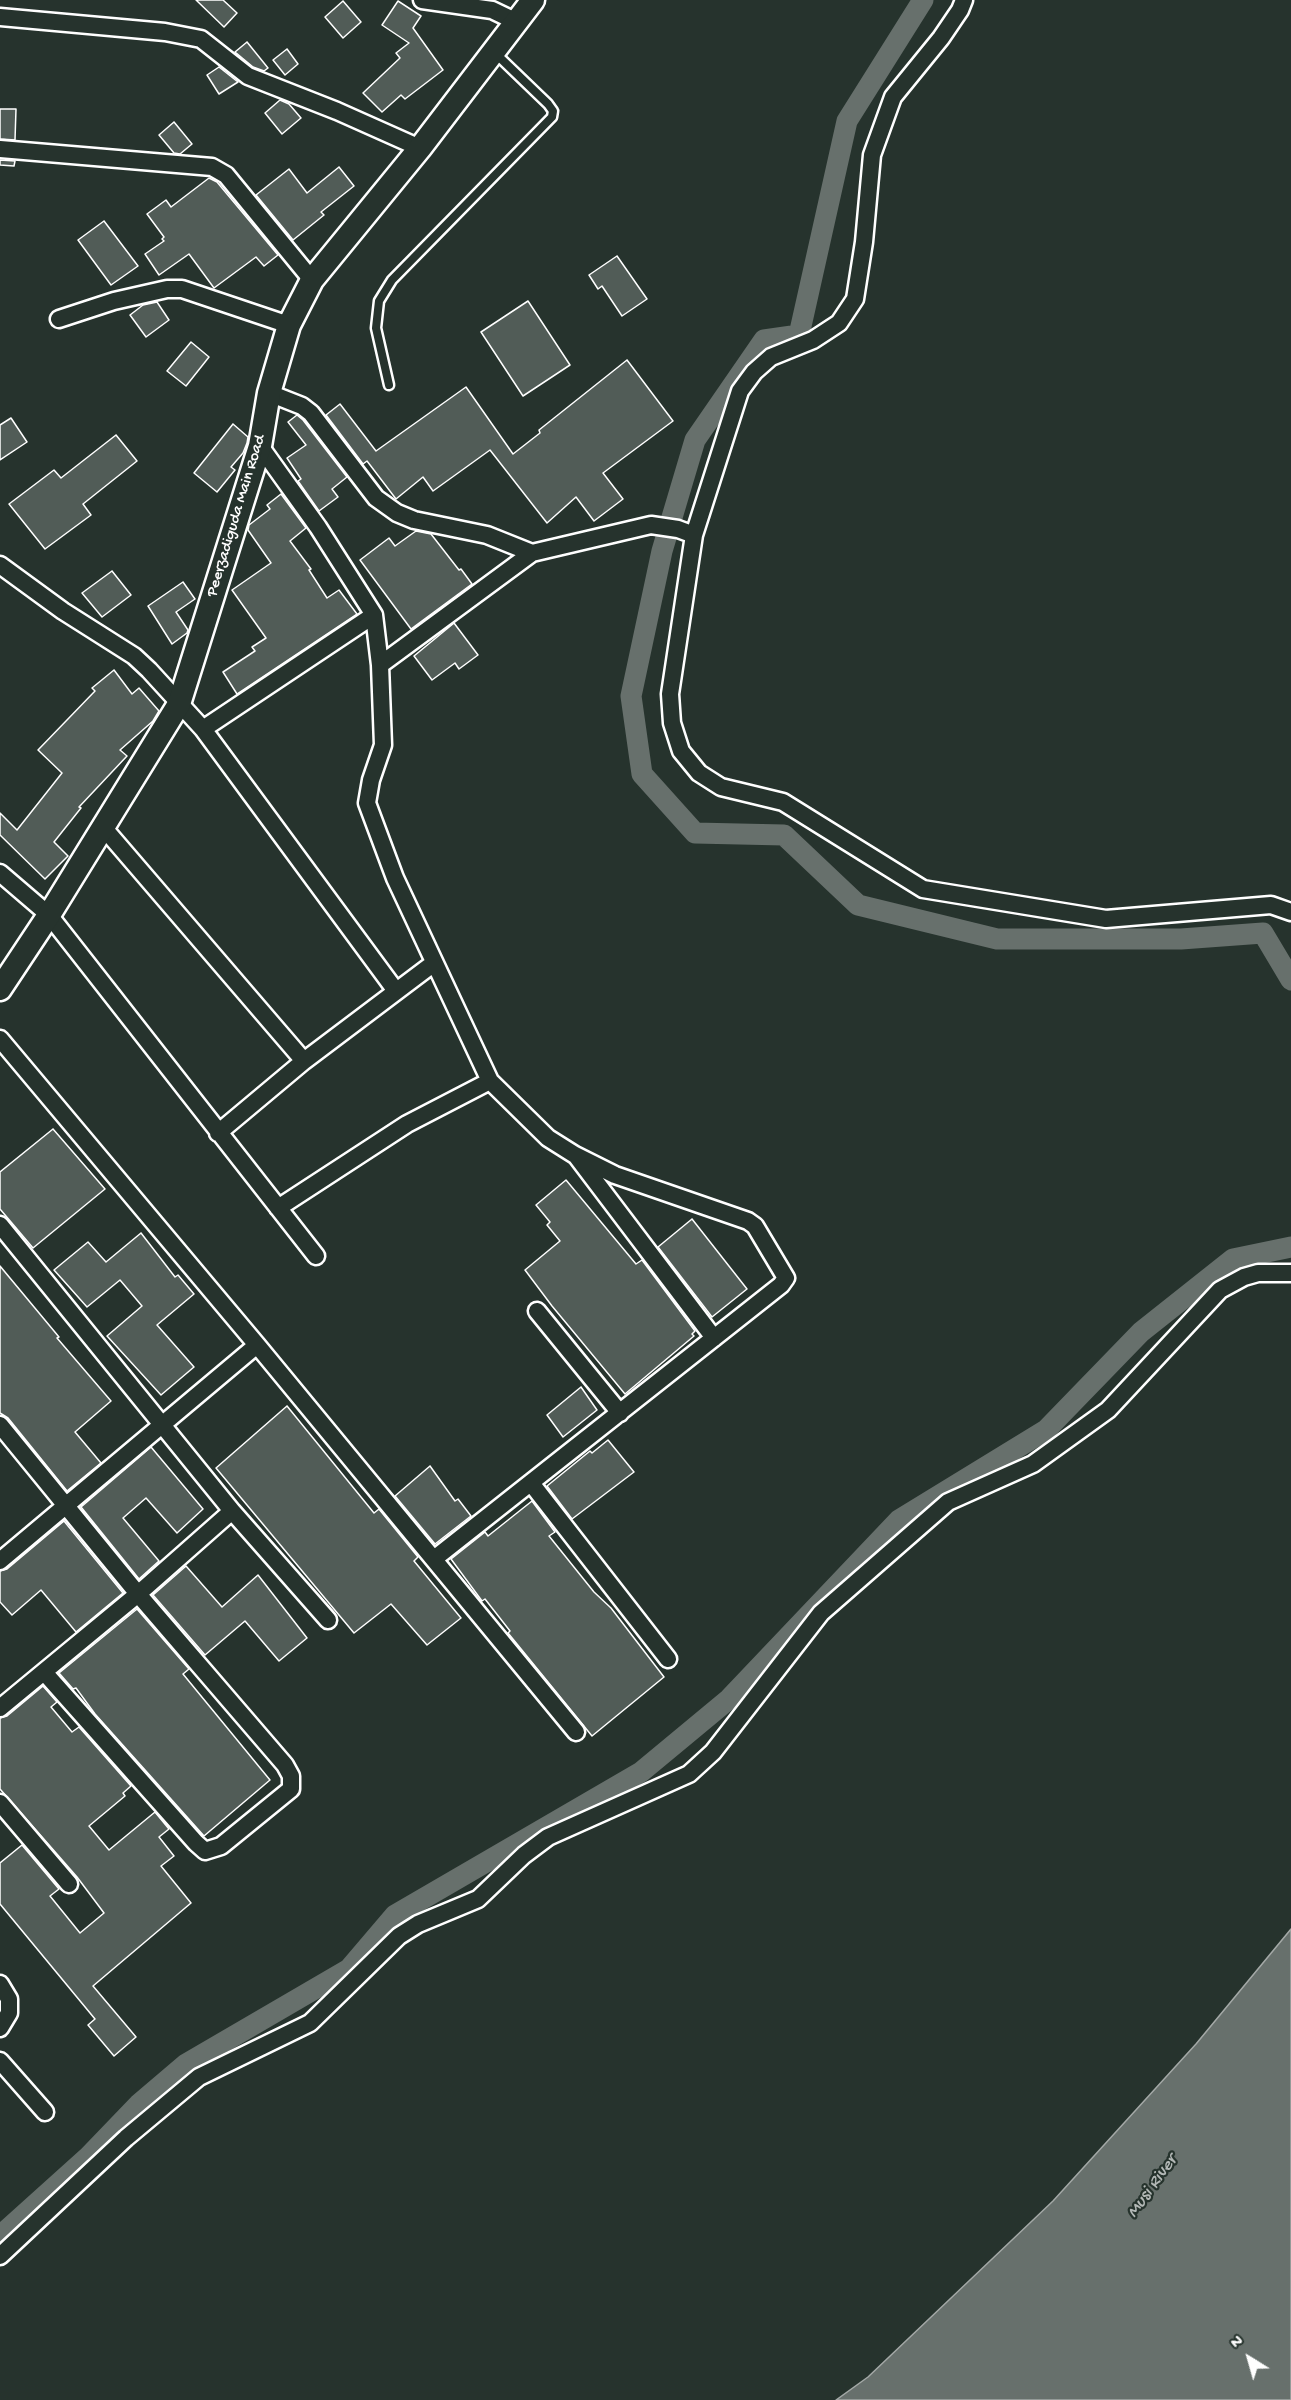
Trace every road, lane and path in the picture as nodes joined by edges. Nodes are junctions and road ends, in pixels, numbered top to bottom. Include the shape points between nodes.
1 (422, 0) edge
2 (532, 0) edge
3 (964, 0) edge
4 (0, 17) edge
5 (517, 22) junction
6 (494, 52) junction
7 (420, 148) junction
8 (0, 149) edge
9 (312, 280) junction
10 (59, 319) dead end
11 (289, 324) junction
12 (389, 385) dead end
13 (269, 393) junction
14 (261, 446) junction
15 (694, 535) junction
16 (532, 553) junction
17 (0, 565) edge
18 (374, 615) junction
19 (380, 664) junction
20 (179, 704) junction
21 (203, 729) junction
22 (103, 827) junction
23 (0, 873) edge
24 (1291, 912) edge
25 (49, 915) junction
26 (434, 963) junction
27 (0, 989) edge
28 (396, 991) junction
29 (0, 1039) edge
30 (304, 1061) junction
31 (490, 1081) junction
32 (218, 1133) junction
33 (575, 1155) junction
34 (278, 1208) junction
35 (0, 1225) edge
36 (316, 1256) dead end
37 (1291, 1273) edge
38 (537, 1311) dead end
39 (714, 1338) junction
40 (257, 1345) junction
41 (620, 1413) junction
42 (162, 1424) junction
43 (0, 1425) edge
44 (531, 1483) junction
45 (66, 1504) junction
46 (232, 1511) junction
47 (434, 1559) junction
48 (0, 1561) edge
49 (138, 1594) junction
50 (327, 1620) dead end
51 (668, 1659) dead end
52 (44, 1672) junction
53 (0, 1708) edge
54 (576, 1732) dead end
55 (0, 1803) edge
56 (69, 1884) dead end
57 (0, 1984) edge
58 (0, 2028) edge
59 (0, 2061) edge
60 (45, 2112) dead end
61 (0, 2256) edge

1 - 5 street via 492,10
2 - 5 street, Peerzadiguda Main Road
3 - 15 street via 941,38 893,97 872,155 855,299 839,323 813,340 771,357 740,391
4 - 7 street via 165,32 201,39 248,76
5 - 6 street, Peerzadiguda Main Road
6 - 7 street, Peerzadiguda Main Road
6 - 12 lane via 548,104 552,117 392,280 379,301 375,328
7 - 9 street, Peerzadiguda Main Road
8 - 9 street via 212,167 226,176
9 - 11 street, Peerzadiguda Main Road
10 - 11 street via 114,301 182,289
11 - 13 street, Peerzadiguda Main Road
13 - 14 street, Peerzadiguda Main Road
13 - 16 street via 311,413 376,498 397,513 487,535
14 - 18 street
14 - 20 street, Peerzadiguda Main Road
15 - 16 street via 651,525
15 - 24 street via 670,694 672,723 681,751 699,773 721,787 783,802 923,889 1106,919 1271,905
16 - 19 street
17 - 20 street via 134,656
18 - 19 street
18 - 21 street
19 - 26 street via 383,745 367,803 395,878
20 - 21 street
20 - 22 street, Peerzadiguda Main Road
21 - 28 street
22 - 25 street, Peerzadiguda Main Road
22 - 30 street
23 - 25 street
25 - 27 street, Peerzadiguda Main Road
25 - 32 street
26 - 28 street
26 - 31 street
28 - 30 street
29 - 40 street
30 - 32 street
31 - 33 street via 548,1138
31 - 34 street via 407,1124
32 - 34 street
33 - 39 street
33 - 39 street via 615,1175 755,1226 786,1278
34 - 36 street
35 - 42 street
37 - 61 street via 1251,1275 1220,1290 1108,1410 1033,1464 948,1502 821,1612 713,1752 689,1774 548,1837 478,1899 399,1936 310,2023 199,2077 126,2138
38 - 41 street
39 - 41 street
40 - 42 street
40 - 47 street
41 - 44 street
42 - 45 street
42 - 46 street
43 - 45 street
44 - 47 street
44 - 51 street
45 - 48 street
45 - 49 street
46 - 49 street
46 - 50 street
47 - 54 street
49 - 52 street
49 - 52 street via 285,1765 291,1776 291,1789 221,1846 206,1851
52 - 53 street
55 - 56 street
57 - 58 street via 9,1998 9,2013
59 - 60 street

